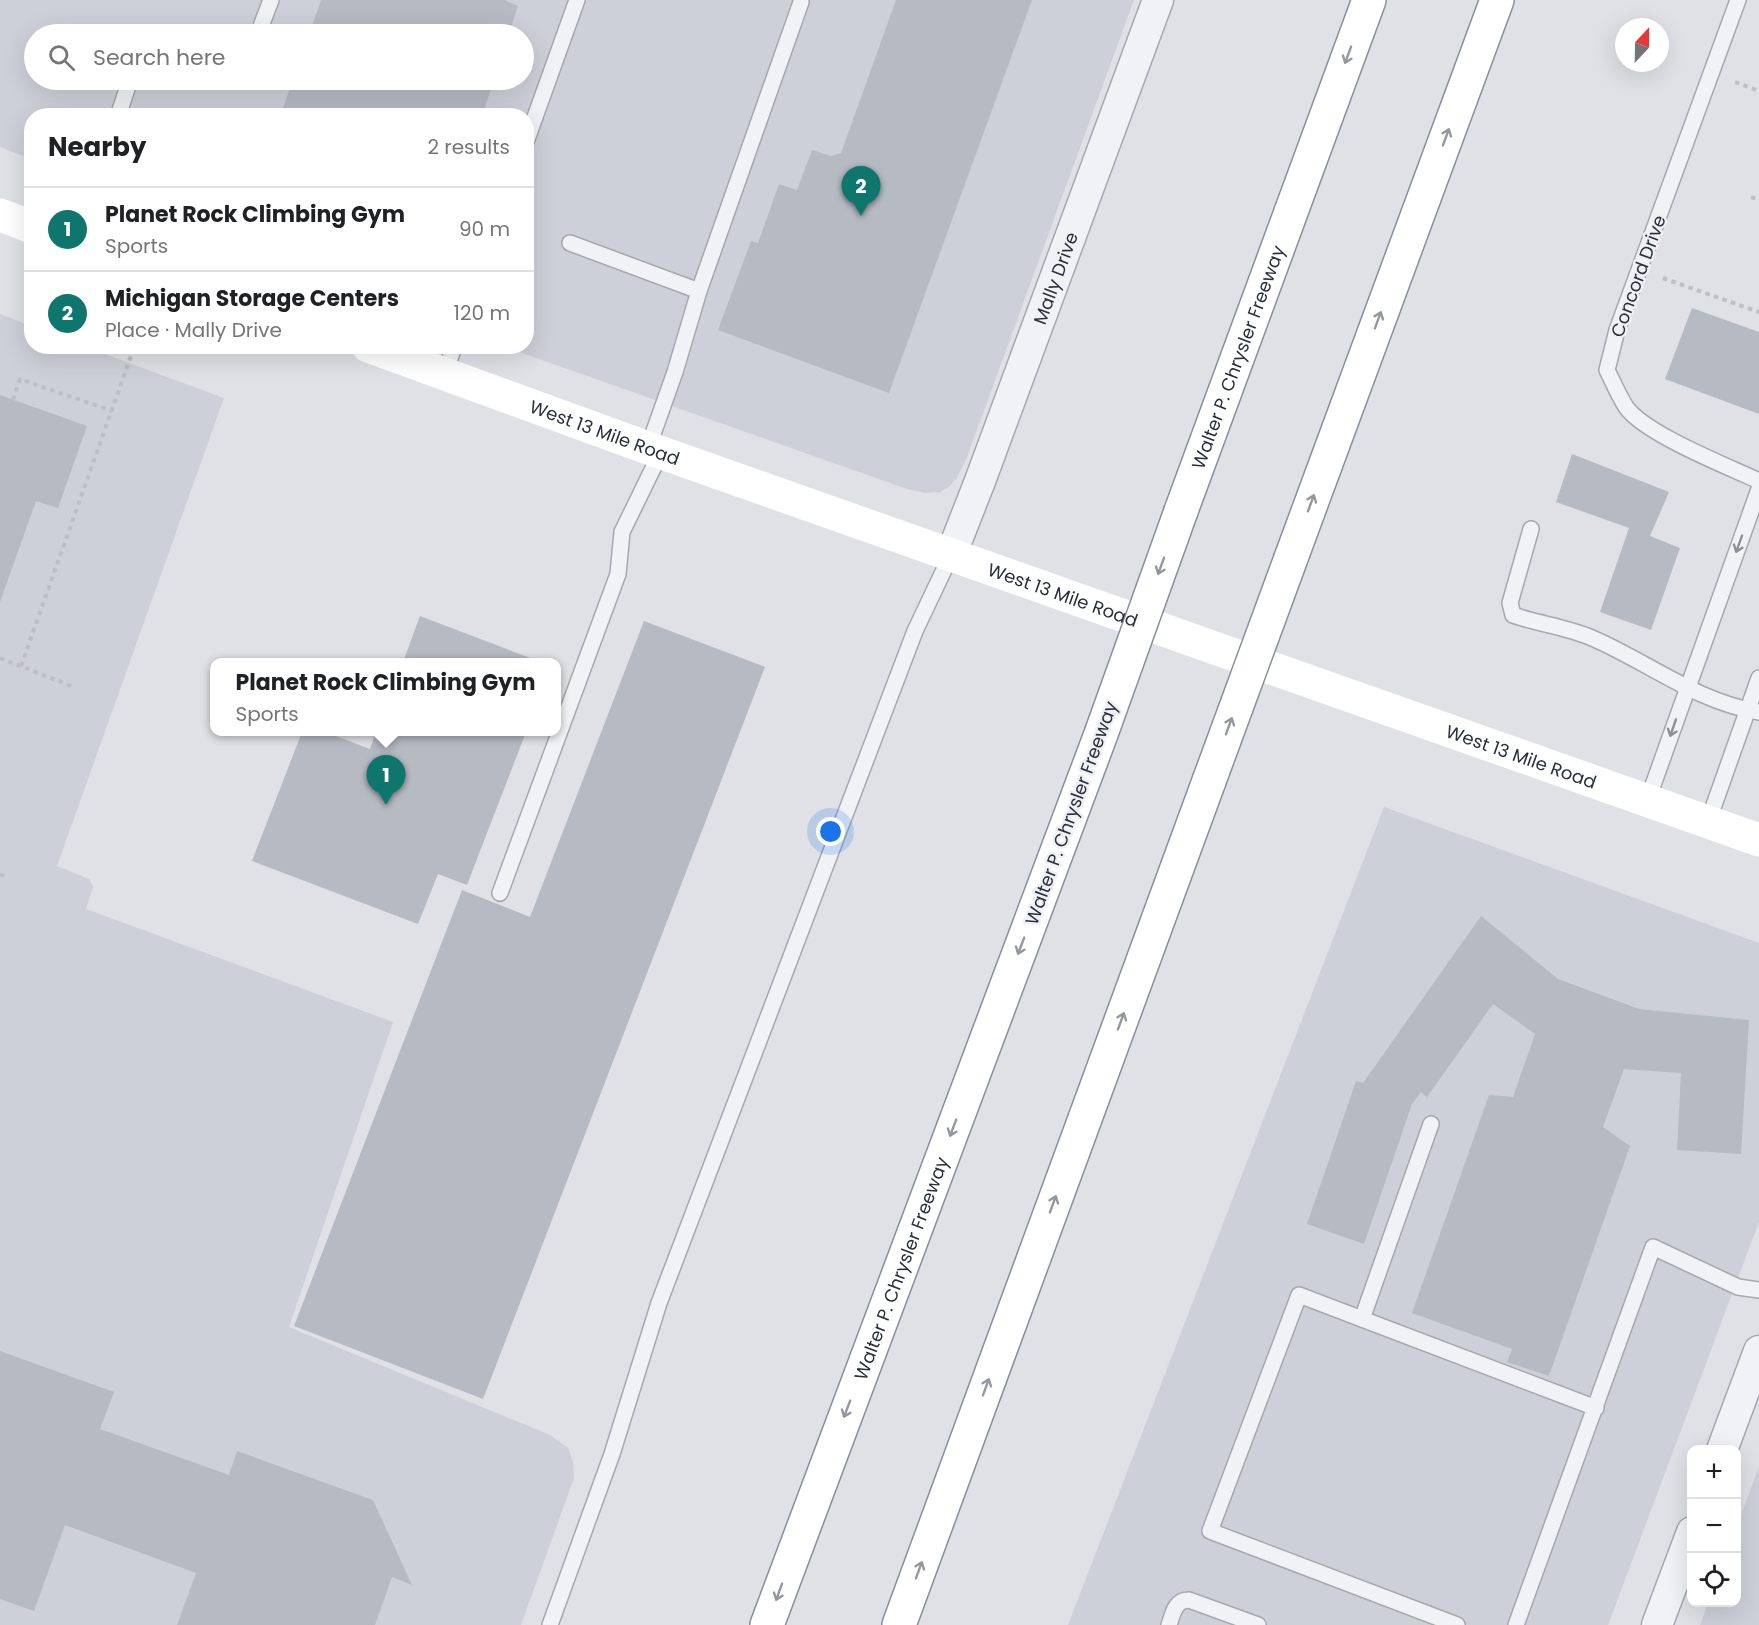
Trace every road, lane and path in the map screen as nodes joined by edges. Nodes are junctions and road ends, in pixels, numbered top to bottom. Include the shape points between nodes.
1 (271, 0) edge
2 (578, 0) edge
3 (1158, 0) edge
4 (1369, 0) edge
5 (1497, 0) edge
6 (1738, 0) edge
7 (801, 2) dead end
8 (262, 24) edge
9 (127, 90) edge
10 (121, 108) edge
11 (534, 120) edge
12 (1750, 197) dead end
13 (1759, 200) edge
14 (0, 215) edge
15 (24, 224) edge
16 (570, 243) dead end
17 (1639, 270) junction
18 (699, 291) junction
19 (1759, 312) edge
20 (131, 354) edge
21 (412, 354) edge
22 (450, 361) edge
23 (13, 400) dead end
24 (112, 411) junction
25 (655, 450) junction
26 (1759, 481) edge
27 (1759, 489) edge
28 (1531, 529) dead end
29 (951, 555) junction
30 (0, 658) edge
31 (21, 666) junction
32 (1759, 678) edge
33 (74, 687) dead end
34 (1686, 688) junction
35 (1753, 711) edge
36 (561, 728) edge
37 (558, 736) edge
38 (1648, 799) junction
39 (1708, 822) junction
40 (1759, 840) edge
41 (0, 874) edge
42 (8, 877) dead end
43 (500, 893) dead end
44 (1431, 1124) dead end
45 (1759, 1290) edge
46 (1362, 1319) junction
47 (1759, 1351) edge
48 (1596, 1408) junction
49 (1724, 1445) edge
50 (1687, 1546) edge
51 (1659, 1624) edge
52 (550, 1625) edge
53 (767, 1625) edge
54 (899, 1625) edge
55 (1169, 1625) edge
56 (1258, 1625) edge
57 (1457, 1625) edge
58 (1516, 1625) edge

1 - 8 lane
2 - 11 lane
3 - 29 street, Mally Drive
4 -> 53 main road, Walter P. Chrysler Freeway, bridge via 1101,734
54 -> 5 main road, bridge
6 - 17 lane, Concord Drive
7 - 18 lane
9 - 10 lane
12 - 13 path
14 - 15 main road
16 - 18 lane
17 - 19 path
17 - 26 lane, Concord Drive via 1606,370 1627,409 1676,442
18 - 25 lane
20 - 24 path
21 - 22 main road, West 13 Mile Road
22 - 25 main road, West 13 Mile Road
23 - 24 path via 20,379
24 - 31 path
25 - 29 main road, West 13 Mile Road
25 - 36 lane via 622,532 618,574
27 -> 34 lane
28 - 34 lane via 1510,603 1513,615 1590,637
29 - 38 main road, West 13 Mile Road
29 - 52 lane via 915,632 659,1303 612,1454
30 - 31 path
31 - 33 path
32 - 35 lane
34 - 35 lane
34 -> 38 lane
35 - 39 lane
37 - 43 lane
38 - 39 main road, West 13 Mile Road
39 - 40 main road, West 13 Mile Road
41 - 42 path
44 - 46 lane
45 - 48 lane via 1738,1287 1653,1247
46 - 48 lane
46 - 57 lane via 1299,1295 1210,1531
47 - 49 street
48 - 58 lane
50 - 51 street
55 - 56 lane via 1176,1605 1183,1600

